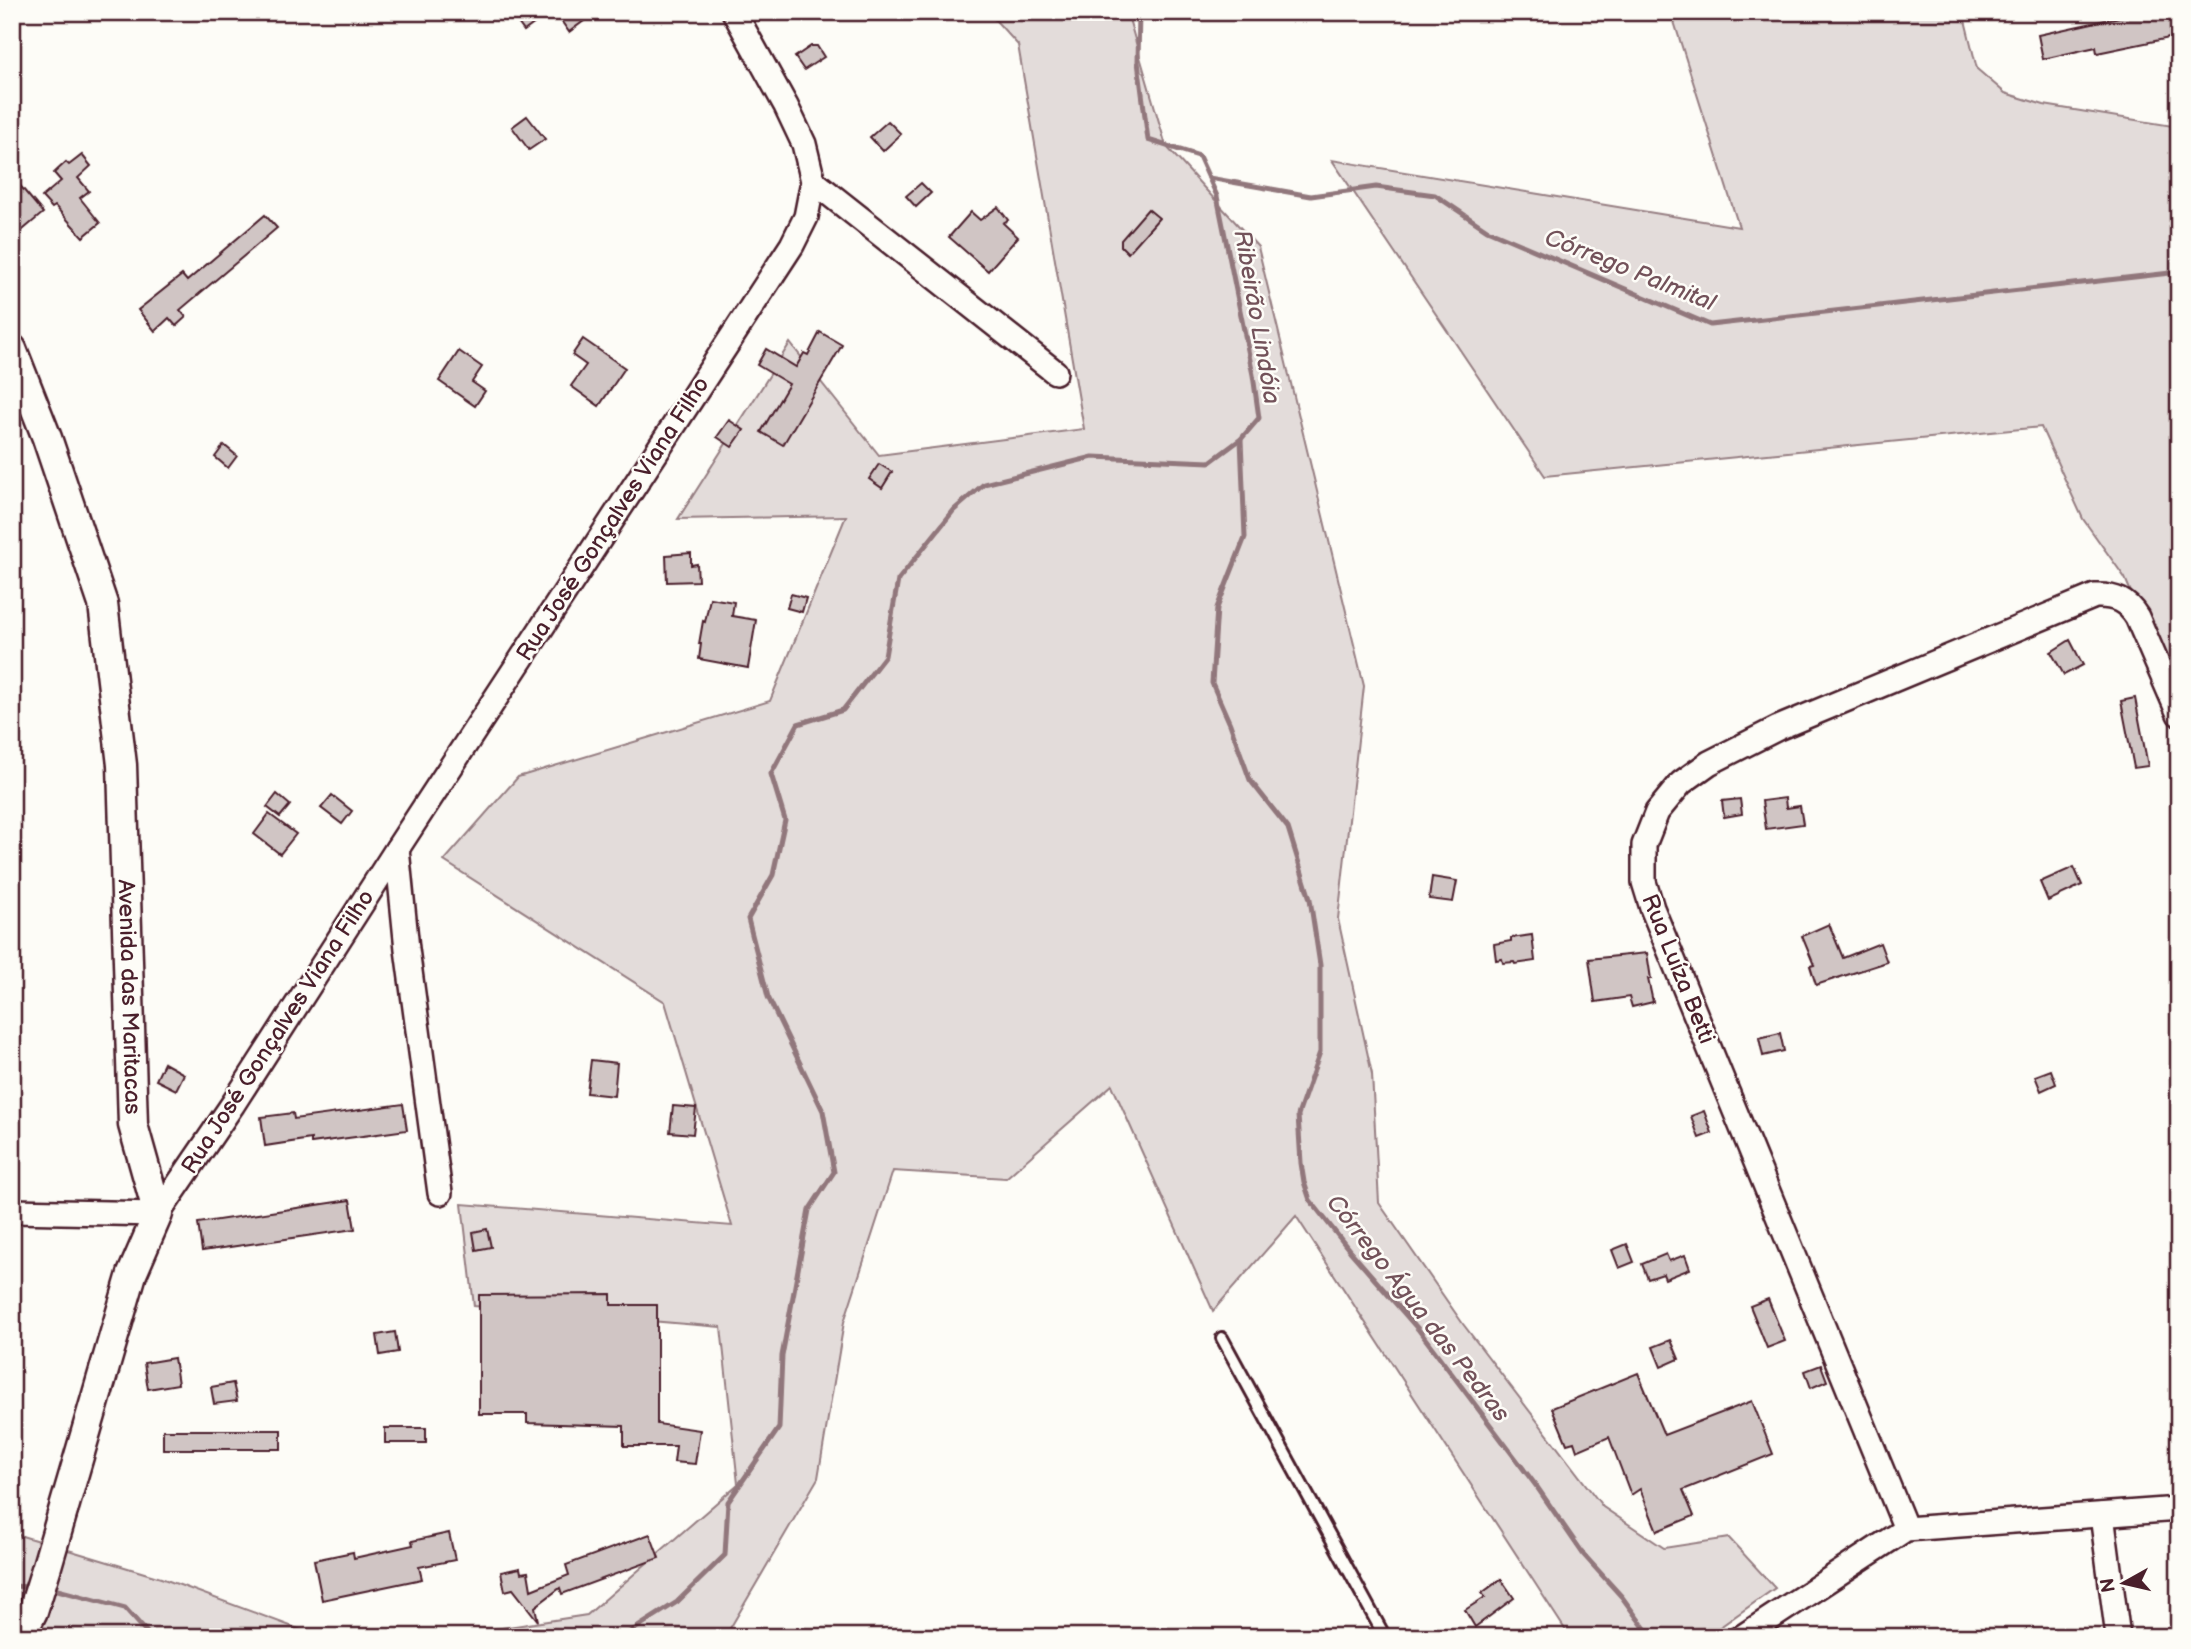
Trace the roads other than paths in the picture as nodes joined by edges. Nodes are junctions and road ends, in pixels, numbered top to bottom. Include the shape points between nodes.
1 (734, 12) edge
2 (813, 181) junction
3 (12, 349) edge
4 (1055, 372) dead end
5 (2179, 714) edge
6 (397, 849) junction
7 (440, 1193) dead end
8 (12, 1211) edge
9 (158, 1214) junction
10 (1222, 1338) dead end
11 (2179, 1509) edge
12 (2102, 1515) junction
13 (1906, 1529) junction
14 (20, 1637) edge
15 (1385, 1637) edge
16 (1742, 1637) edge
17 (2118, 1637) edge

1 - 2 street, Rua José Gonçalves Viana Filho via 804,144
2 - 4 street
2 - 6 street, Rua José Gonçalves Viana Filho via 806,217 792,245
3 - 9 street, Avenida das Maritacas via 103,604 122,765 133,1125
5 - 13 street, Rua Luíza Betti via 2131,608 2119,598 2095,596 1778,727 1709,763 1681,783 1657,812 1644,845 1644,882 1652,908
6 - 7 street, Rua José Gonçalves Viana Filho
6 - 9 street, Rua José Gonçalves Viana Filho
8 - 9 street
9 - 14 street via 132,1274 47,1566
10 - 15 lane
11 - 12 street
12 - 13 street
12 - 17 street
13 - 16 street

